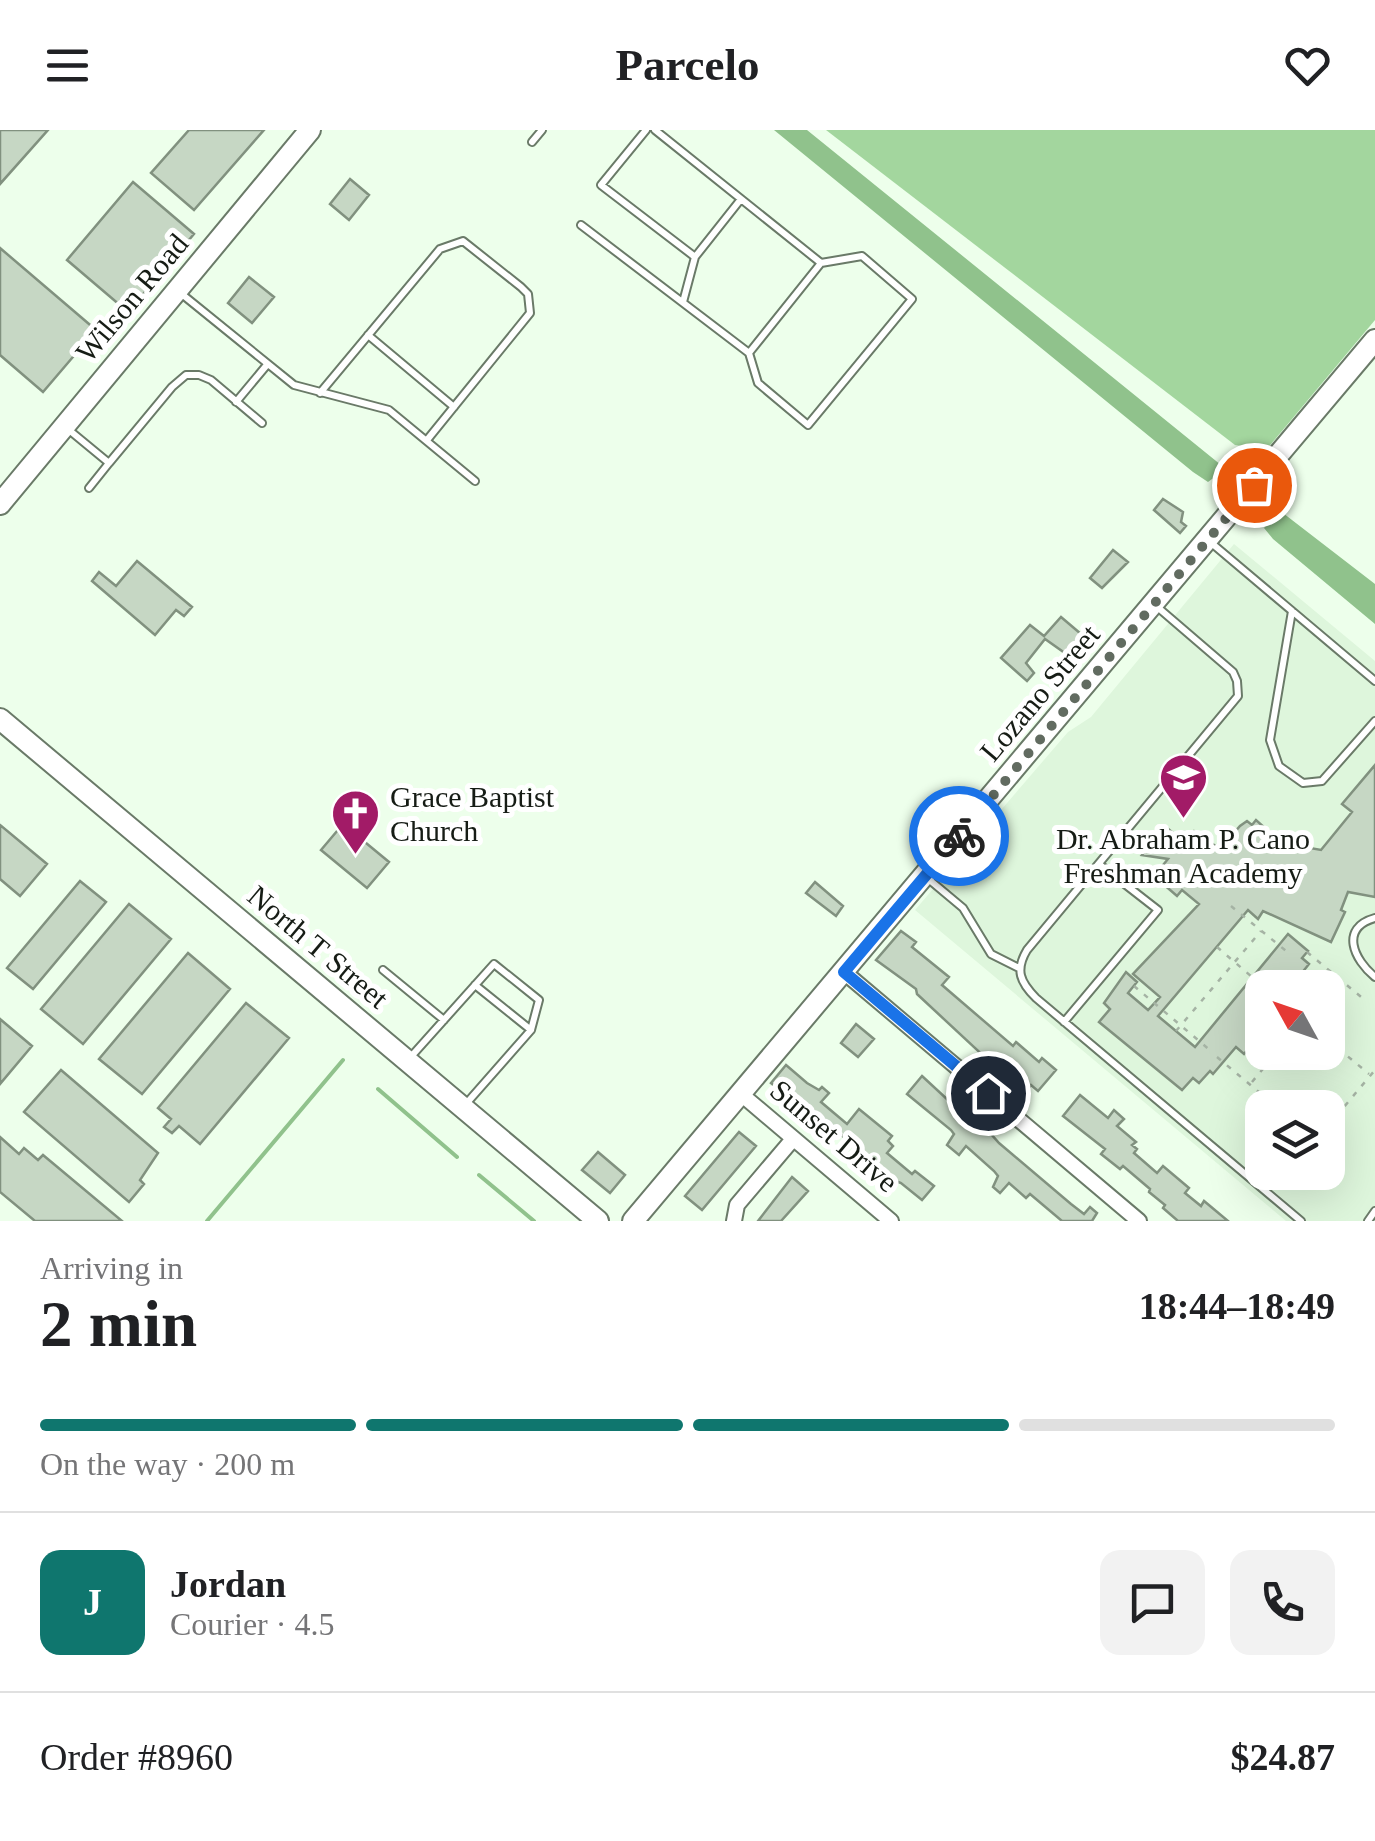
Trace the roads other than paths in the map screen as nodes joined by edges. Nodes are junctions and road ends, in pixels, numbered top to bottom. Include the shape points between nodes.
1 (310, 130) edge
2 (542, 130) edge
3 (646, 130) edge
4 (655, 130) edge
5 (532, 142) dead end
6 (742, 199) junction
7 (581, 225) dead end
8 (695, 257) junction
9 (822, 264) junction
10 (177, 290) junction
11 (682, 302) junction
12 (368, 335) junction
13 (1375, 340) edge
14 (750, 353) junction
15 (266, 366) junction
16 (320, 393) junction
17 (236, 402) junction
18 (454, 407) junction
19 (262, 423) dead end
20 (64, 426) junction
21 (427, 440) junction
22 (110, 464) junction
23 (476, 481) dead end
24 (89, 488) dead end
25 (0, 504) edge
26 (1208, 540) junction
27 (1154, 604) junction
28 (1292, 610) junction
29 (1375, 681) edge
30 (0, 719) edge
31 (1375, 721) edge
32 (1100, 864) junction
33 (925, 876) junction
34 (1375, 918) edge
35 (1019, 968) junction
36 (383, 970) dead end
37 (844, 972) junction
38 (1375, 977) edge
39 (476, 984) junction
40 (444, 1020) junction
41 (1064, 1022) junction
42 (531, 1030) junction
43 (407, 1060) junction
44 (741, 1094) junction
45 (462, 1107) junction
46 (794, 1139) junction
47 (1375, 1212) edge
48 (598, 1221) edge
49 (633, 1221) edge
50 (734, 1221) edge
51 (891, 1221) edge
52 (1139, 1221) edge
53 (1300, 1221) edge
54 (1368, 1221) edge

1 - 10 street, Wilson Road
2 - 5 lane
3 - 8 lane via 601,184
4 - 6 lane
6 - 8 lane
6 - 9 lane
7 - 11 lane
8 - 11 lane
9 - 14 lane
9 - 14 lane via 862,256 912,299 808,425 758,383
10 - 15 lane
10 - 20 street, Wilson Road
11 - 14 lane
12 - 16 lane
12 - 18 lane
12 - 18 lane via 440,249 456,241 470,244 521,287 530,303 526,320
13 - 26 street, Lozano Street
15 - 16 lane
15 - 17 lane
16 - 21 lane via 390,410
17 - 19 lane
17 - 22 lane via 204,376 186,376
18 - 21 lane
20 - 22 lane
20 - 25 street, Wilson Road
21 - 23 lane
22 - 24 lane
26 - 27 street, Lozano Street
26 - 28 lane
27 - 32 lane via 1233,672 1238,696
27 - 33 street, Lozano Street
28 - 29 lane
28 - 31 lane via 1270,740 1279,766 1303,783 1322,780
30 - 43 street, North T Street
32 - 35 lane
32 - 41 lane via 1158,910
33 - 35 lane via 963,908 991,954
33 - 37 street, Lozano Street
34 - 38 lane via 1358,929 1353,950
35 - 41 lane via 1030,992
36 - 40 lane
37 - 44 street, Lozano Street
37 - 52 street
39 - 40 lane
39 - 42 lane
39 - 42 lane via 494,964 539,1000
40 - 43 lane
41 - 53 lane
42 - 45 lane
43 - 45 street, North T Street
44 - 46 street, Sunset Drive
44 - 49 street, Lozano Street
45 - 48 street, North T Street
46 - 50 street via 737,1206
46 - 51 street, Sunset Drive
47 - 54 lane

